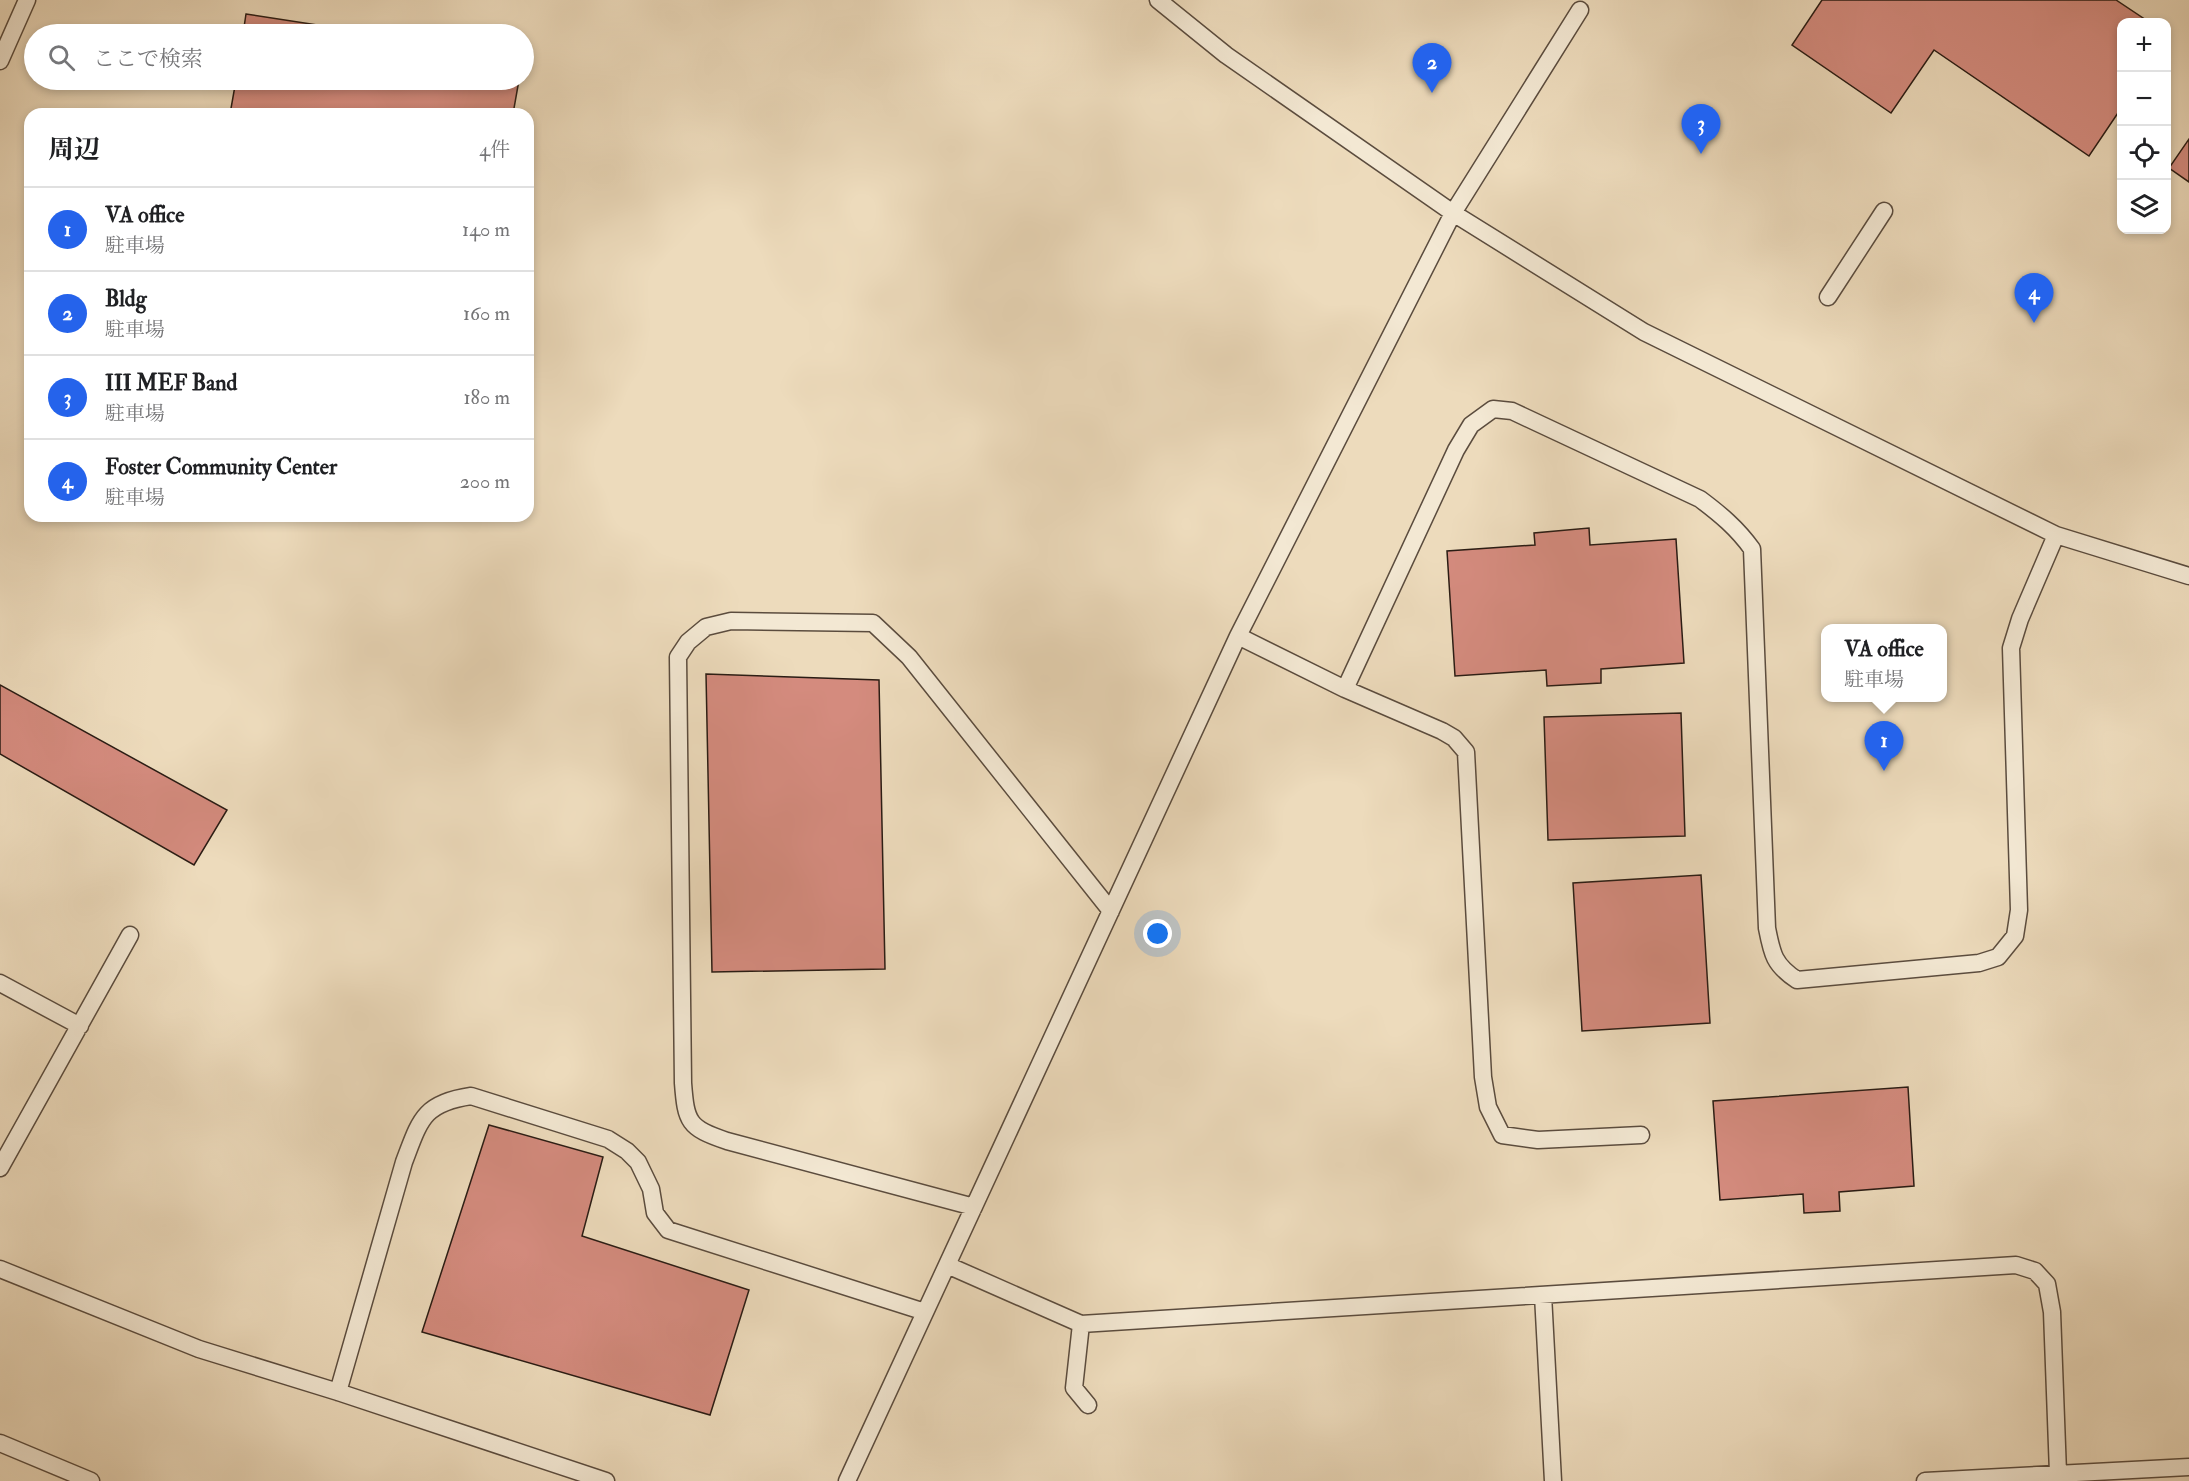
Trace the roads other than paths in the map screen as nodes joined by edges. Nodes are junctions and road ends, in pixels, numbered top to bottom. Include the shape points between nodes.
1 (27, 0) edge
2 (1158, 0) edge
3 (1580, 10) dead end
4 (0, 61) edge
5 (1884, 211) dead end
6 (1454, 213) junction
7 (1828, 297) dead end
8 (2056, 535) junction
9 (2189, 576) edge
10 (1238, 636) junction
11 (1345, 689) junction
12 (1111, 911) junction
13 (130, 935) dead end
14 (0, 983) edge
15 (80, 1026) junction
16 (1641, 1135) dead end
17 (0, 1168) edge
18 (974, 1206) junction
19 (947, 1264) junction
20 (0, 1269) edge
21 (1543, 1294) junction
22 (925, 1312) junction
23 (1081, 1324) junction
24 (338, 1392) junction
25 (1088, 1406) dead end
26 (0, 1443) edge
27 (2189, 1467) edge
28 (2058, 1473) junction
29 (91, 1481) edge
30 (606, 1481) edge
31 (847, 1481) edge
32 (1553, 1481) edge
33 (1926, 1481) edge

1 - 4 lane
2 - 6 lane via 1226,55
3 - 6 lane
5 - 7 lane
6 - 8 lane via 1644,332
6 - 10 lane
8 - 9 lane
8 - 11 lane via 2011,648 2019,910 2015,936 1998,957 1979,963 1797,980 1782,971 1772,955 1767,928 1752,549 1726,519 1700,499 1512,411 1493,409 1472,424 1456,450
10 - 11 lane
10 - 12 lane
11 - 16 lane via 1442,731 1455,738 1466,752 1483,1077 1488,1107 1502,1134 1538,1140
12 - 18 lane
12 - 18 lane via 909,657 873,623 731,621 706,627 678,657 683,1083 691,1124 703,1133 727,1141
13 - 15 lane
14 - 15 lane
15 - 17 lane
18 - 19 lane
19 - 22 lane
19 - 23 lane
20 - 24 lane via 199,1349
21 - 23 lane
21 - 28 lane via 2016,1265 2035,1271 2047,1284 2052,1312
21 - 32 lane
22 - 24 lane via 668,1230 655,1213 651,1189 638,1162 627,1151 608,1139 471,1095 449,1099 428,1111 416,1131
22 - 31 lane
23 - 25 lane via 1074,1388
24 - 30 lane
26 - 29 lane
27 - 28 lane
28 - 33 lane

